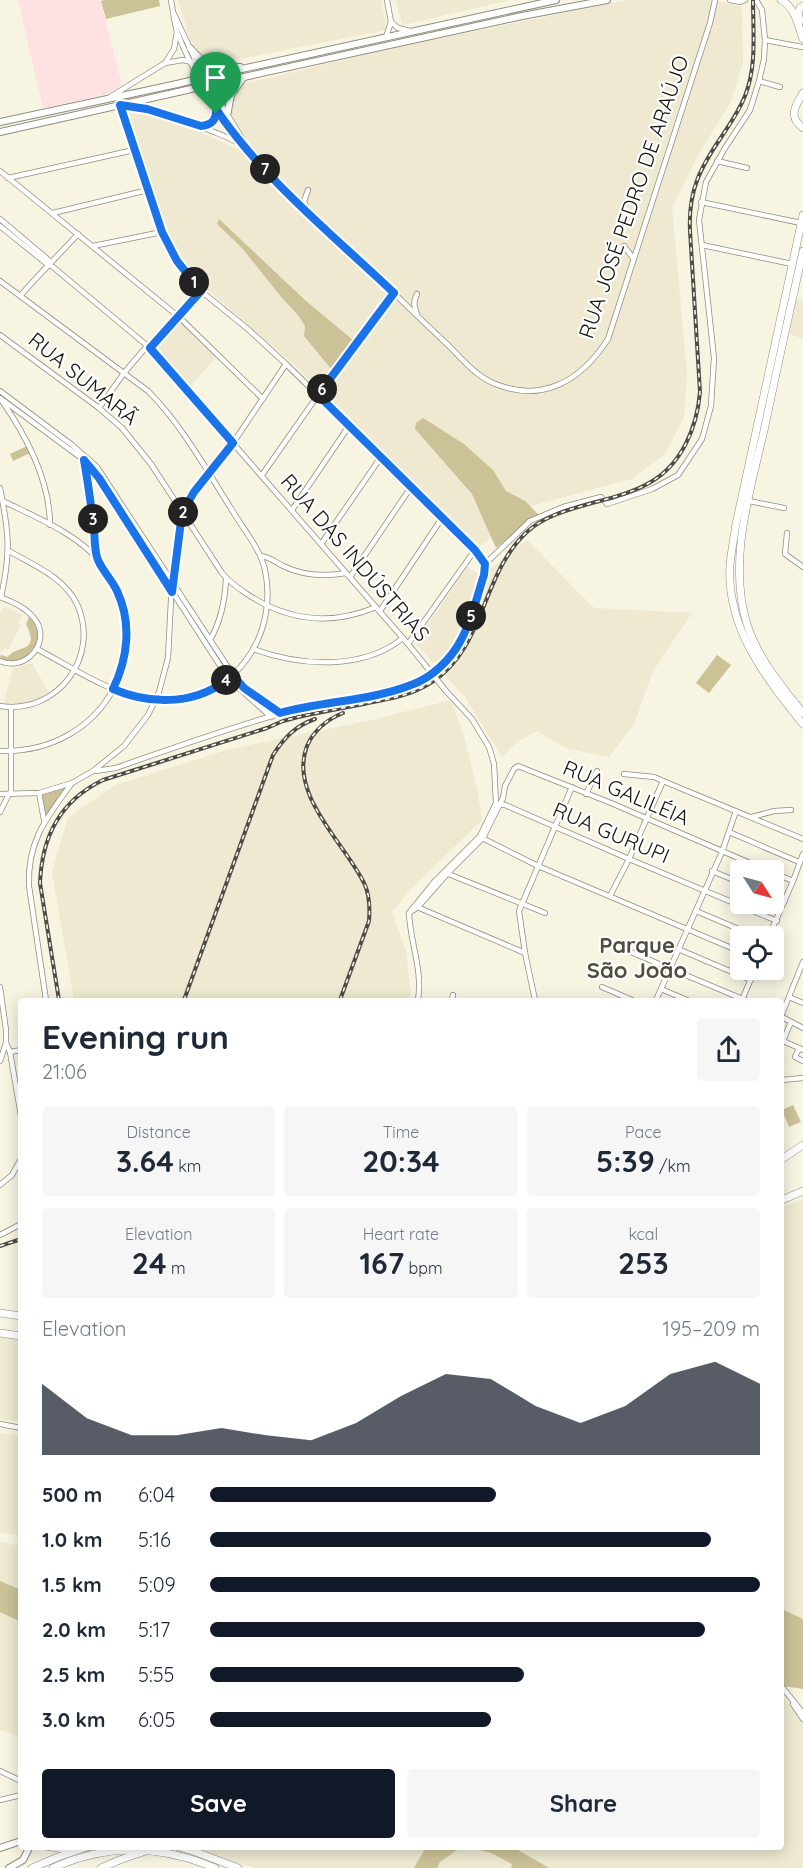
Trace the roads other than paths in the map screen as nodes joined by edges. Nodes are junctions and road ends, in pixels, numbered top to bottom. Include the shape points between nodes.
1 (171, 0) edge
2 (387, 0) edge
3 (556, 0) edge
4 (607, 0) edge
5 (715, 0) edge
6 (730, 0) edge
7 (745, 0) edge
8 (756, 0) edge
9 (781, 0) edge
10 (803, 6) edge
11 (174, 14) junction
12 (391, 22) junction
13 (803, 28) edge
14 (416, 31) junction
15 (177, 32) junction
16 (386, 37) junction
17 (765, 40) junction
18 (803, 43) edge
19 (190, 48) junction
20 (191, 62) junction
21 (165, 63) junction
22 (252, 67) junction
23 (243, 78) junction
24 (206, 81) junction
25 (759, 81) junction
26 (780, 87) dead end
27 (803, 93) edge
28 (149, 99) junction
29 (803, 99) edge
30 (105, 100) junction
31 (121, 105) junction
32 (105, 108) junction
33 (147, 109) junction
34 (216, 109) junction
35 (227, 116) junction
36 (0, 122) edge
37 (803, 122) edge
38 (226, 124) junction
39 (198, 126) junction
40 (803, 128) edge
41 (0, 132) edge
42 (214, 132) junction
43 (242, 145) junction
44 (134, 150) junction
45 (253, 157) junction
46 (717, 161) junction
47 (747, 168) dead end
48 (0, 171) edge
49 (8, 178) junction
50 (148, 190) junction
51 (308, 190) dead end
52 (701, 202) junction
53 (308, 212) junction
54 (53, 213) junction
55 (803, 215) edge
56 (0, 219) edge
57 (801, 223) junction
58 (0, 226) edge
59 (162, 232) junction
60 (78, 234) junction
61 (702, 245) junction
62 (93, 246) junction
63 (624, 246) dead end
64 (803, 252) edge
65 (633, 258) junction
66 (50, 264) junction
67 (792, 264) junction
68 (0, 281) edge
69 (201, 291) junction
70 (394, 293) junction
71 (417, 294) dead end
72 (21, 295) junction
73 (179, 317) junction
74 (418, 317) junction
75 (0, 335) edge
76 (148, 347) junction
77 (286, 364) junction
78 (124, 373) junction
79 (0, 391) edge
80 (318, 395) junction
81 (0, 398) edge
82 (263, 399) junction
83 (99, 408) junction
84 (350, 426) junction
85 (233, 443) junction
86 (81, 452) junction
87 (381, 457) junction
88 (84, 460) junction
89 (208, 473) junction
90 (262, 476) junction
91 (411, 487) junction
92 (0, 488) edge
93 (3, 501) junction
94 (749, 501) junction
95 (784, 508) dead end
96 (292, 510) junction
97 (182, 513) junction
98 (442, 518) junction
99 (50, 525) junction
100 (787, 533) dead end
101 (321, 544) junction
102 (475, 550) junction
103 (9, 551) junction
104 (261, 556) junction
105 (98, 559) junction
106 (485, 564) junction
107 (803, 567) edge
108 (348, 575) junction
109 (226, 579) junction
110 (172, 580) junction
111 (172, 592) junction
112 (1, 597) edge
113 (267, 607) junction
114 (378, 609) junction
115 (403, 638) junction
116 (210, 640) junction
117 (408, 644) junction
118 (37, 649) junction
119 (253, 649) junction
120 (0, 661) edge
121 (75, 669) junction
122 (230, 676) junction
123 (113, 689) junction
124 (156, 701) junction
125 (0, 706) edge
126 (11, 708) junction
127 (280, 713) junction
128 (803, 713) edge
129 (271, 717) junction
130 (803, 724) edge
131 (0, 751) edge
132 (11, 751) junction
133 (109, 760) junction
134 (116, 768) junction
135 (93, 771) junction
136 (597, 771) dead end
137 (624, 774) dead end
138 (663, 781) junction
139 (72, 783) junction
140 (572, 787) junction
141 (496, 789) junction
142 (39, 793) junction
143 (0, 794) edge
144 (10, 794) junction
145 (586, 794) junction
146 (503, 798) junction
147 (500, 804) junction
148 (791, 810) dead end
149 (736, 811) junction
150 (0, 812) edge
151 (752, 817) junction
152 (646, 819) junction
153 (44, 820) junction
154 (555, 827) junction
155 (729, 832) junction
156 (482, 837) junction
157 (803, 839) edge
158 (722, 852) junction
159 (803, 854) edge
160 (629, 859) junction
161 (742, 860) edge
162 (799, 862) junction
163 (538, 866) junction
164 (712, 871) junction
165 (446, 872) junction
166 (784, 877) edge
167 (730, 878) edge
168 (793, 881) junction
169 (704, 890) junction
170 (610, 896) junction
171 (785, 901) joint
172 (522, 905) junction
173 (416, 906) junction
174 (696, 911) junction
175 (545, 913) dead end
176 (777, 921) junction
177 (731, 926) edge
178 (775, 926) edge
179 (687, 930) junction
180 (614, 945) dead end
181 (730, 948) edge
182 (678, 949) junction
183 (525, 953) junction
184 (802, 966) edge
185 (669, 969) junction
186 (730, 971) edge
187 (751, 980) edge
188 (0, 987) edge
189 (602, 987) dead end
190 (661, 989) junction
191 (789, 997) junction
192 (46, 998) edge
193 (418, 998) edge
194 (535, 998) edge
195 (627, 998) edge
196 (657, 998) edge
197 (682, 998) edge
198 (738, 998) edge
199 (744, 998) edge
200 (803, 1003) edge
201 (784, 1011) edge
202 (784, 1017) edge
203 (791, 1022) junction
204 (803, 1028) edge
205 (784, 1038) edge
206 (6, 1043) junction
207 (784, 1043) edge
208 (801, 1049) edge
209 (18, 1051) edge
210 (10, 1052) junction
211 (803, 1060) edge
212 (0, 1061) edge
213 (803, 1078) edge
214 (784, 1080) edge
215 (18, 1099) edge
216 (803, 1145) edge
217 (784, 1159) edge
218 (18, 1164) edge
219 (0, 1185) edge
220 (803, 1191) edge
221 (784, 1199) edge
222 (18, 1226) edge
223 (0, 1235) edge
224 (0, 1313) edge
225 (18, 1316) edge
226 (0, 1333) edge
227 (18, 1336) edge
228 (0, 1424) edge
229 (18, 1427) edge
230 (784, 1690) edge
231 (792, 1701) junction
232 (803, 1713) edge
233 (803, 1719) edge
234 (0, 1771) edge
235 (18, 1780) edge
236 (18, 1796) edge
237 (0, 1800) edge
238 (18, 1842) edge
239 (0, 1848) edge
240 (28, 1850) edge
241 (79, 1850) edge
242 (114, 1850) edge
243 (150, 1850) joint
244 (189, 1850) edge
245 (9, 1868) edge
246 (32, 1868) edge
247 (53, 1868) edge
248 (101, 1868) edge
249 (215, 1868) edge
250 (238, 1868) edge

1 - 11 street
2 - 12 street
3 - 14 main road
4 - 23 main road
5 - 65 street, RUA JOSÉ PEDRO DE ARAÚJO
6 - 7 street
8 - 17 street via 762,10
9 - 18 highway via 793,12
10 - 13 highway via 798,13
11 - 15 street
11 - 19 street
12 - 14 street
12 - 16 street
14 - 16 main road
15 - 20 street
15 - 21 street via 174,49
16 - 22 main road
17 - 18 street
17 - 25 street
19 - 22 main road via 210,65
19 - 24 street
20 - 21 street
20 - 24 street
20 - 34 street
21 - 30 street
22 - 30 main road, bridge
23 - 28 main road, bridge
23 - 35 main road via 231,95
24 - 35 street, RUA JOSÉ PEDRO DE ARAÚJO
25 - 26 street
25 - 46 street via 750,110
27 - 40 highway via 794,111
28 - 31 main road
28 - 33 street
29 - 37 highway via 797,113
30 - 32 main road
30 - 36 main road
31 - 32 main road
31 - 33 street, RUA JOSÉ PEDRO DE ARAÚJO
31 - 44 street
32 - 41 main road
33 - 39 street, RUA JOSÉ PEDRO DE ARAÚJO
34 - 38 street
34 - 39 street via 213,122
35 - 38 street
35 - 45 street, RUA JOSÉ PEDRO DE ARAÚJO
38 - 42 street
38 - 43 street
39 - 42 street, RUA JOSÉ PEDRO DE ARAÚJO
42 - 43 street, RUA JOSÉ PEDRO DE ARAÚJO
43 - 45 street, RUA JOSÉ PEDRO DE ARAÚJO
44 - 49 street
44 - 50 street
45 - 53 street, RUA JOSÉ PEDRO DE ARAÚJO
46 - 47 street
46 - 52 street
48 - 49 street
49 - 54 street
50 - 54 street
50 - 59 street
51 - 53 street via 304,201
52 - 57 street
52 - 61 street
53 - 70 street, RUA JOSÉ PEDRO DE ARAÚJO
54 - 60 street
55 - 57 highway
56 - 66 street, RUA DAS INDÚSTRIAS
57 - 67 highway
58 - 66 street, RUA DAS INDÚSTRIAS
59 - 62 street
59 - 69 street via 177,261
60 - 62 street
60 - 66 street
61 - 67 street
61 - 106 street via 714,358 711,406 702,439 678,475 652,489 607,504 601,497 530,521
62 - 73 street
63 - 65 street
64 - 94 highway
65 - 74 street, RUA JOSÉ PEDRO DE ARAÚJO via 608,339 600,351 569,381 545,390 529,392 491,382 467,365
66 - 72 street
66 - 76 street, RUA DAS INDÚSTRIAS
67 - 130 highway via 730,566 731,593 749,650
68 - 72 street
69 - 73 street
69 - 77 street
70 - 74 street, RUA JOSÉ PEDRO DE ARAÚJO
70 - 80 street
71 - 74 street via 414,306
72 - 78 street
73 - 76 street
73 - 82 street
75 - 83 street, RUA SUMARÃ
76 - 78 street
76 - 85 street, RUA DAS INDÚSTRIAS
77 - 80 street
77 - 82 street
78 - 83 street
78 - 89 street via 171,416
79 - 86 street
80 - 84 street
80 - 90 street
81 - 88 street
81 - 99 street via 38,465
82 - 85 street
83 - 97 street, RUA SUMARÃ via 134,441
84 - 87 street
84 - 96 street
85 - 89 street
85 - 90 street, RUA DAS INDÚSTRIAS
86 - 88 street
86 - 110 street via 104,476
87 - 91 street
87 - 101 street
88 - 105 street
88 - 111 street
89 - 97 street
89 - 104 street
90 - 96 street, RUA DAS INDÚSTRIAS
91 - 98 street
91 - 108 street
92 - 93 street
93 - 99 street
93 - 103 street
94 - 95 street
94 - 128 highway via 738,565 747,624 759,651
96 - 101 street, RUA DAS INDÚSTRIAS
97 - 109 street, RUA SUMARÃ
97 - 110 street
98 - 102 street
98 - 114 street
99 - 105 street
100 - 107 street via 785,554
101 - 108 street, RUA DAS INDÚSTRIAS
102 - 106 street
102 - 117 street
103 - 112 street
103 - 121 street via 63,584 77,604 83,645
104 - 108 street via 299,573
104 - 113 street via 268,588
105 - 123 street via 117,591 126,623 125,654
106 - 127 street via 462,639 443,664 423,680 379,694
108 - 114 street, RUA DAS INDÚSTRIAS
109 - 113 street
109 - 116 street via 223,608
110 - 111 street
110 - 116 street
111 - 122 street
111 - 124 street via 168,658
112 - 118 street via 36,619 40,638
113 - 114 street via 312,619 348,617
113 - 119 street
114 - 115 street, RUA DAS INDÚSTRIAS
115 - 117 street, RUA DAS INDÚSTRIAS
115 - 119 street via 379,653 332,662 299,661
116 - 122 street
117 - 141 street, RUA DAS INDÚSTRIAS, bridge via 482,733 494,764
118 - 120 street via 21,663
118 - 121 street
119 - 122 street
121 - 123 street
121 - 126 street via 64,685 46,699
122 - 124 street via 195,696
122 - 127 street
122 - 129 street
123 - 124 street
123 - 132 street via 99,710 74,734 44,746
124 - 133 street via 136,732
125 - 126 street
126 - 132 street
127 - 129 street
129 - 134 street
131 - 132 street
132 - 144 street
133 - 134 street
133 - 135 street
134 - 135 street
135 - 139 street
136 - 145 street
137 - 138 street
138 - 149 street
138 - 152 street
139 - 142 street
139 - 153 street
140 - 145 street, RUA GALILÉIA
140 - 146 street, RUA GALILÉIA via 518,766 505,786
140 - 154 street
141 - 146 street
141 - 147 street, RUA DAS INDÚSTRIAS
142 - 144 street
142 - 153 street
143 - 144 street
144 - 150 street
145 - 152 street, RUA GALILÉIA
146 - 147 street
147 - 154 street, RUA GURUPI
147 - 156 street, RUA DAS INDÚSTRIAS
148 - 151 street
149 - 151 street
149 - 155 street
151 - 157 street
152 - 158 street, RUA GALILÉIA
152 - 160 street
153 - 192 street via 28,872
154 - 160 street, RUA GURUPI
154 - 163 street
155 - 158 street
155 - 162 street
156 - 163 street
156 - 165 street, RUA DAS INDÚSTRIAS
158 - 161 street, RUA GALILÉIA
158 - 164 street
159 - 162 street
160 - 169 street, RUA GURUPI
160 - 170 street
162 - 168 street
163 - 170 street
163 - 172 street
164 - 167 street
164 - 169 street
165 - 172 street
165 - 173 street, RUA DAS INDÚSTRIAS
166 - 168 street
168 - 171 street
169 - 174 street
169 - 176 street, RUA GURUPI
170 - 179 street
171 - 176 street
172 - 175 street
172 - 183 street via 519,917
173 - 183 street
173 - 193 street, RUA DAS INDÚSTRIAS via 409,913 419,974
174 - 177 street
174 - 179 street
176 - 178 street
179 - 181 street
179 - 182 street
180 - 185 street
182 - 185 street
182 - 186 street
183 - 194 street
184 - 191 street
185 - 190 street
185 - 198 street
187 - 199 street
188 - 206 street
189 - 195 street
190 - 196 street
190 - 197 street
191 - 200 street
191 - 201 street
202 - 203 street
203 - 204 street
203 - 205 street
206 - 210 street
206 - 212 street
207 - 208 street
208 - 211 street via 795,1057
209 - 210 street
210 - 215 street
213 - 214 street
216 - 217 highway
218 - 219 street
220 - 221 highway
222 - 223 street
224 - 225 highway
226 - 227 highway
228 - 229 street
230 - 231 street
231 - 232 street
231 - 233 street
234 - 235 street
236 - 237 street
238 - 239 main road
240 - 245 main road via 23,1860
241 - 246 highway
242 - 247 highway
243 - 248 highway
243 - 249 highway
244 - 250 highway

